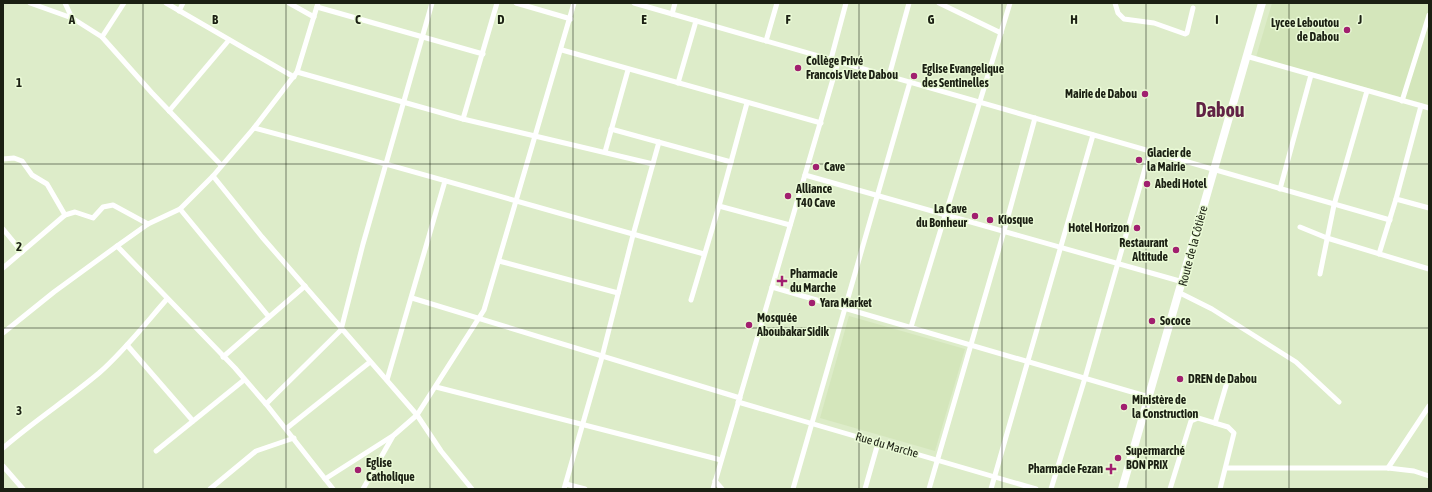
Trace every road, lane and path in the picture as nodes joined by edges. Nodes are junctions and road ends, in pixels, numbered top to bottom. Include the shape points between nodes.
1 (30, 3) edge
2 (65, 3) edge
3 (124, 3) edge
4 (166, 3) edge
5 (183, 3) edge
6 (289, 3) edge
7 (432, 3) edge
8 (497, 3) edge
9 (516, 3) edge
10 (574, 3) edge
11 (634, 3) edge
12 (675, 3) edge
13 (777, 3) edge
14 (846, 3) edge
15 (909, 3) edge
16 (939, 3) edge
17 (1010, 3) edge
18 (1115, 3) edge
19 (1262, 3) edge
20 (318, 5) edge
21 (1193, 8) dead end
22 (179, 11) junction
23 (672, 14) junction
24 (1429, 15) edge
25 (314, 17) junction
26 (72, 18) junction
27 (571, 19) junction
28 (696, 21) junction
29 (1001, 33) junction
30 (102, 37) junction
31 (423, 37) junction
32 (229, 40) junction
33 (766, 41) junction
34 (562, 50) junction
35 (483, 54) junction
36 (1246, 56) junction
37 (831, 60) junction
38 (838, 62) junction
39 (628, 70) junction
40 (297, 72) junction
41 (1311, 75) junction
42 (889, 76) junction
43 (294, 77) junction
44 (910, 82) junction
45 (678, 84) junction
46 (1367, 91) junction
47 (1402, 101) junction
48 (979, 102) junction
49 (403, 103) junction
50 (747, 103) junction
51 (1421, 106) junction
52 (1429, 108) edge
53 (169, 111) junction
54 (1035, 118) junction
55 (463, 119) junction
56 (820, 122) junction
57 (254, 128) junction
58 (611, 129) junction
59 (1093, 134) junction
60 (536, 136) junction
61 (659, 142) junction
62 (1150, 151) junction
63 (605, 152) junction
64 (3, 159) edge
65 (731, 162) junction
66 (386, 163) junction
67 (653, 164) junction
68 (221, 166) junction
69 (1214, 169) junction
70 (805, 174) junction
71 (213, 176) junction
72 (445, 181) junction
73 (1280, 190) junction
74 (877, 196) junction
75 (1396, 199) junction
76 (515, 202) junction
77 (1334, 205) junction
78 (719, 206) junction
79 (1429, 208) edge
80 (180, 209) junction
81 (65, 214) junction
82 (945, 215) junction
83 (1390, 220) junction
84 (148, 224) junction
85 (790, 225) junction
86 (1300, 227) dead end
87 (3, 229) edge
88 (1004, 231) junction
89 (633, 235) junction
90 (1327, 238) junction
91 (117, 246) junction
92 (1060, 247) junction
93 (22, 252) junction
94 (704, 254) junction
95 (1379, 254) junction
96 (499, 261) junction
97 (1118, 264) junction
98 (3, 268) edge
99 (1429, 269) edge
100 (1320, 274) dead end
101 (1183, 282) junction
102 (305, 286) junction
103 (772, 287) junction
104 (618, 293) junction
105 (1180, 293) junction
106 (412, 298) junction
107 (167, 299) junction
108 (691, 300) dead end
109 (845, 308) junction
110 (269, 317) junction
111 (479, 319) junction
112 (911, 328) junction
113 (341, 330) junction
114 (3, 333) edge
115 (127, 345) junction
116 (970, 345) junction
117 (223, 357) junction
118 (602, 357) junction
119 (370, 362) junction
120 (1028, 362) junction
121 (1085, 378) junction
122 (1228, 379) dead end
123 (244, 380) junction
124 (387, 380) junction
125 (436, 387) junction
126 (1149, 397) junction
127 (739, 400) junction
128 (1339, 402) dead end
129 (266, 404) junction
130 (1429, 406) edge
131 (417, 415) junction
132 (193, 421) junction
133 (1215, 423) junction
134 (583, 424) junction
135 (812, 424) junction
136 (287, 428) junction
137 (394, 436) junction
138 (294, 438) junction
139 (878, 443) junction
140 (3, 448) edge
141 (156, 451) dead end
142 (721, 460) junction
143 (937, 460) junction
144 (3, 466) edge
145 (1226, 468) junction
146 (1388, 468) junction
147 (1429, 476) edge
148 (995, 477) junction
149 (325, 479) junction
150 (715, 481) junction
151 (565, 486) edge
152 (23, 489) edge
153 (210, 489) edge
154 (333, 489) edge
155 (363, 489) edge
156 (472, 489) edge
157 (585, 489) edge
158 (713, 489) edge
159 (722, 489) edge
160 (794, 489) edge
161 (865, 489) edge
162 (929, 489) edge
163 (991, 489) edge
164 (1036, 489) edge
165 (1051, 489) edge
166 (1122, 489) edge
167 (1170, 489) edge
168 (1220, 489) edge

1 - 26 street
2 - 26 street
3 - 30 street
4 - 22 street
5 - 22 street
6 - 25 street
7 - 31 street
8 - 35 street
9 - 27 street
10 - 27 street
11 - 23 street
12 - 23 street
13 - 33 street
14 - 37 street
15 - 42 street
16 - 29 street
17 - 29 street
18 - 21 street via 1118,13 1124,19 1154,23 1185,34
19 - 36 main road, Route de la Côtière
20 - 25 street
20 - 31 street
22 - 32 street
23 - 28 street
24 - 47 street
25 - 40 street
26 - 30 street
27 - 34 street
28 - 33 street
28 - 45 street
29 - 48 street
30 - 53 street
31 - 35 street
31 - 49 street
32 - 43 street
32 - 53 street
33 - 37 street
34 - 39 street
34 - 60 street
35 - 55 street
36 - 41 street
36 - 69 main road, Route de la Côtière
37 - 38 street
38 - 42 street
38 - 56 street
39 - 45 street
39 - 58 street
40 - 43 street
40 - 49 street
41 - 46 street
41 - 73 street
42 - 44 street
43 - 57 street
44 - 48 street
44 - 74 street
45 - 50 street
46 - 47 street
46 - 77 street
47 - 51 street
48 - 54 street
48 - 82 street
49 - 55 street
49 - 66 street
50 - 56 street
50 - 65 street
51 - 52 street
51 - 75 street
53 - 68 street
54 - 59 street
54 - 88 street
55 - 60 street
56 - 70 street
57 - 66 street
57 - 68 street
58 - 61 street
58 - 63 street
59 - 62 street
59 - 92 street
60 - 63 street
60 - 76 street
61 - 65 street
61 - 67 street
62 - 69 street
62 - 97 street
63 - 67 street
64 - 81 street via 14,158 22,161 32,175 47,184
65 - 78 street
66 - 72 street
66 - 113 street
67 - 89 street
68 - 71 street
69 - 73 street
69 - 101 main road, Route de la Côtière
70 - 74 street
70 - 85 street
71 - 80 street
71 - 102 street
72 - 76 street
72 - 106 street
73 - 77 street
74 - 82 street
74 - 109 street
75 - 79 street
75 - 83 street
76 - 89 street
76 - 96 street
77 - 83 street
77 - 90 street
78 - 85 street
78 - 94 street
80 - 84 street
80 - 110 street
81 - 84 street via 75,212 93,218 103,207 113,205
81 - 93 street
82 - 88 street
82 - 112 street
83 - 95 street
84 - 91 street
85 - 103 street
86 - 90 street
87 - 93 street
88 - 92 street
88 - 116 street
89 - 94 street
89 - 104 street
90 - 95 street
90 - 100 street
91 - 107 street
91 - 114 street
92 - 97 street
92 - 120 street
93 - 98 street
94 - 108 street
95 - 99 street
96 - 104 street
96 - 111 street
97 - 101 street
97 - 121 street
101 - 105 main road, Route de la Côtière
102 - 110 street
102 - 113 street
103 - 109 street
103 - 127 street
104 - 118 street
105 - 126 main road, Route de la Côtière
105 - 128 street via 1212,309 1296,362
106 - 111 street, Rue du Marche
106 - 124 street
107 - 115 street
107 - 117 street
109 - 112 street
109 - 135 street
110 - 117 street
111 - 118 street, Rue du Marche
111 - 125 street
112 - 116 street
113 - 119 street
113 - 129 street
115 - 132 street
115 - 140 street via 99,373
116 - 120 street
116 - 143 street
117 - 123 street
118 - 127 street, Rue du Marche
118 - 134 street
119 - 124 street
119 - 136 street
120 - 121 street
120 - 148 street
121 - 126 street
121 - 165 street
122 - 133 street
123 - 129 street
123 - 132 street
124 - 131 street
125 - 131 street
125 - 134 street
126 - 166 main road, Route de la Côtière
127 - 135 street, Rue du Marche
127 - 142 street
129 - 136 street
130 - 146 street
131 - 137 street
131 - 156 street via 444,457
132 - 141 street
133 - 145 street via 1228,427 1234,433
133 - 167 street via 1198,418 1191,421
134 - 142 street
134 - 151 street
135 - 139 street, Rue du Marche
135 - 160 street
136 - 138 street
137 - 149 street
137 - 155 street
138 - 149 street
138 - 153 street via 256,451
139 - 143 street, Rue du Marche
139 - 161 street
142 - 150 street
143 - 148 street, Rue du Marche
143 - 162 street
144 - 152 street
145 - 146 street
145 - 168 street
146 - 147 street via 1414,471
148 - 163 street
148 - 164 street, Rue du Marche
149 - 154 street
150 - 158 street
150 - 159 street
151 - 157 street

